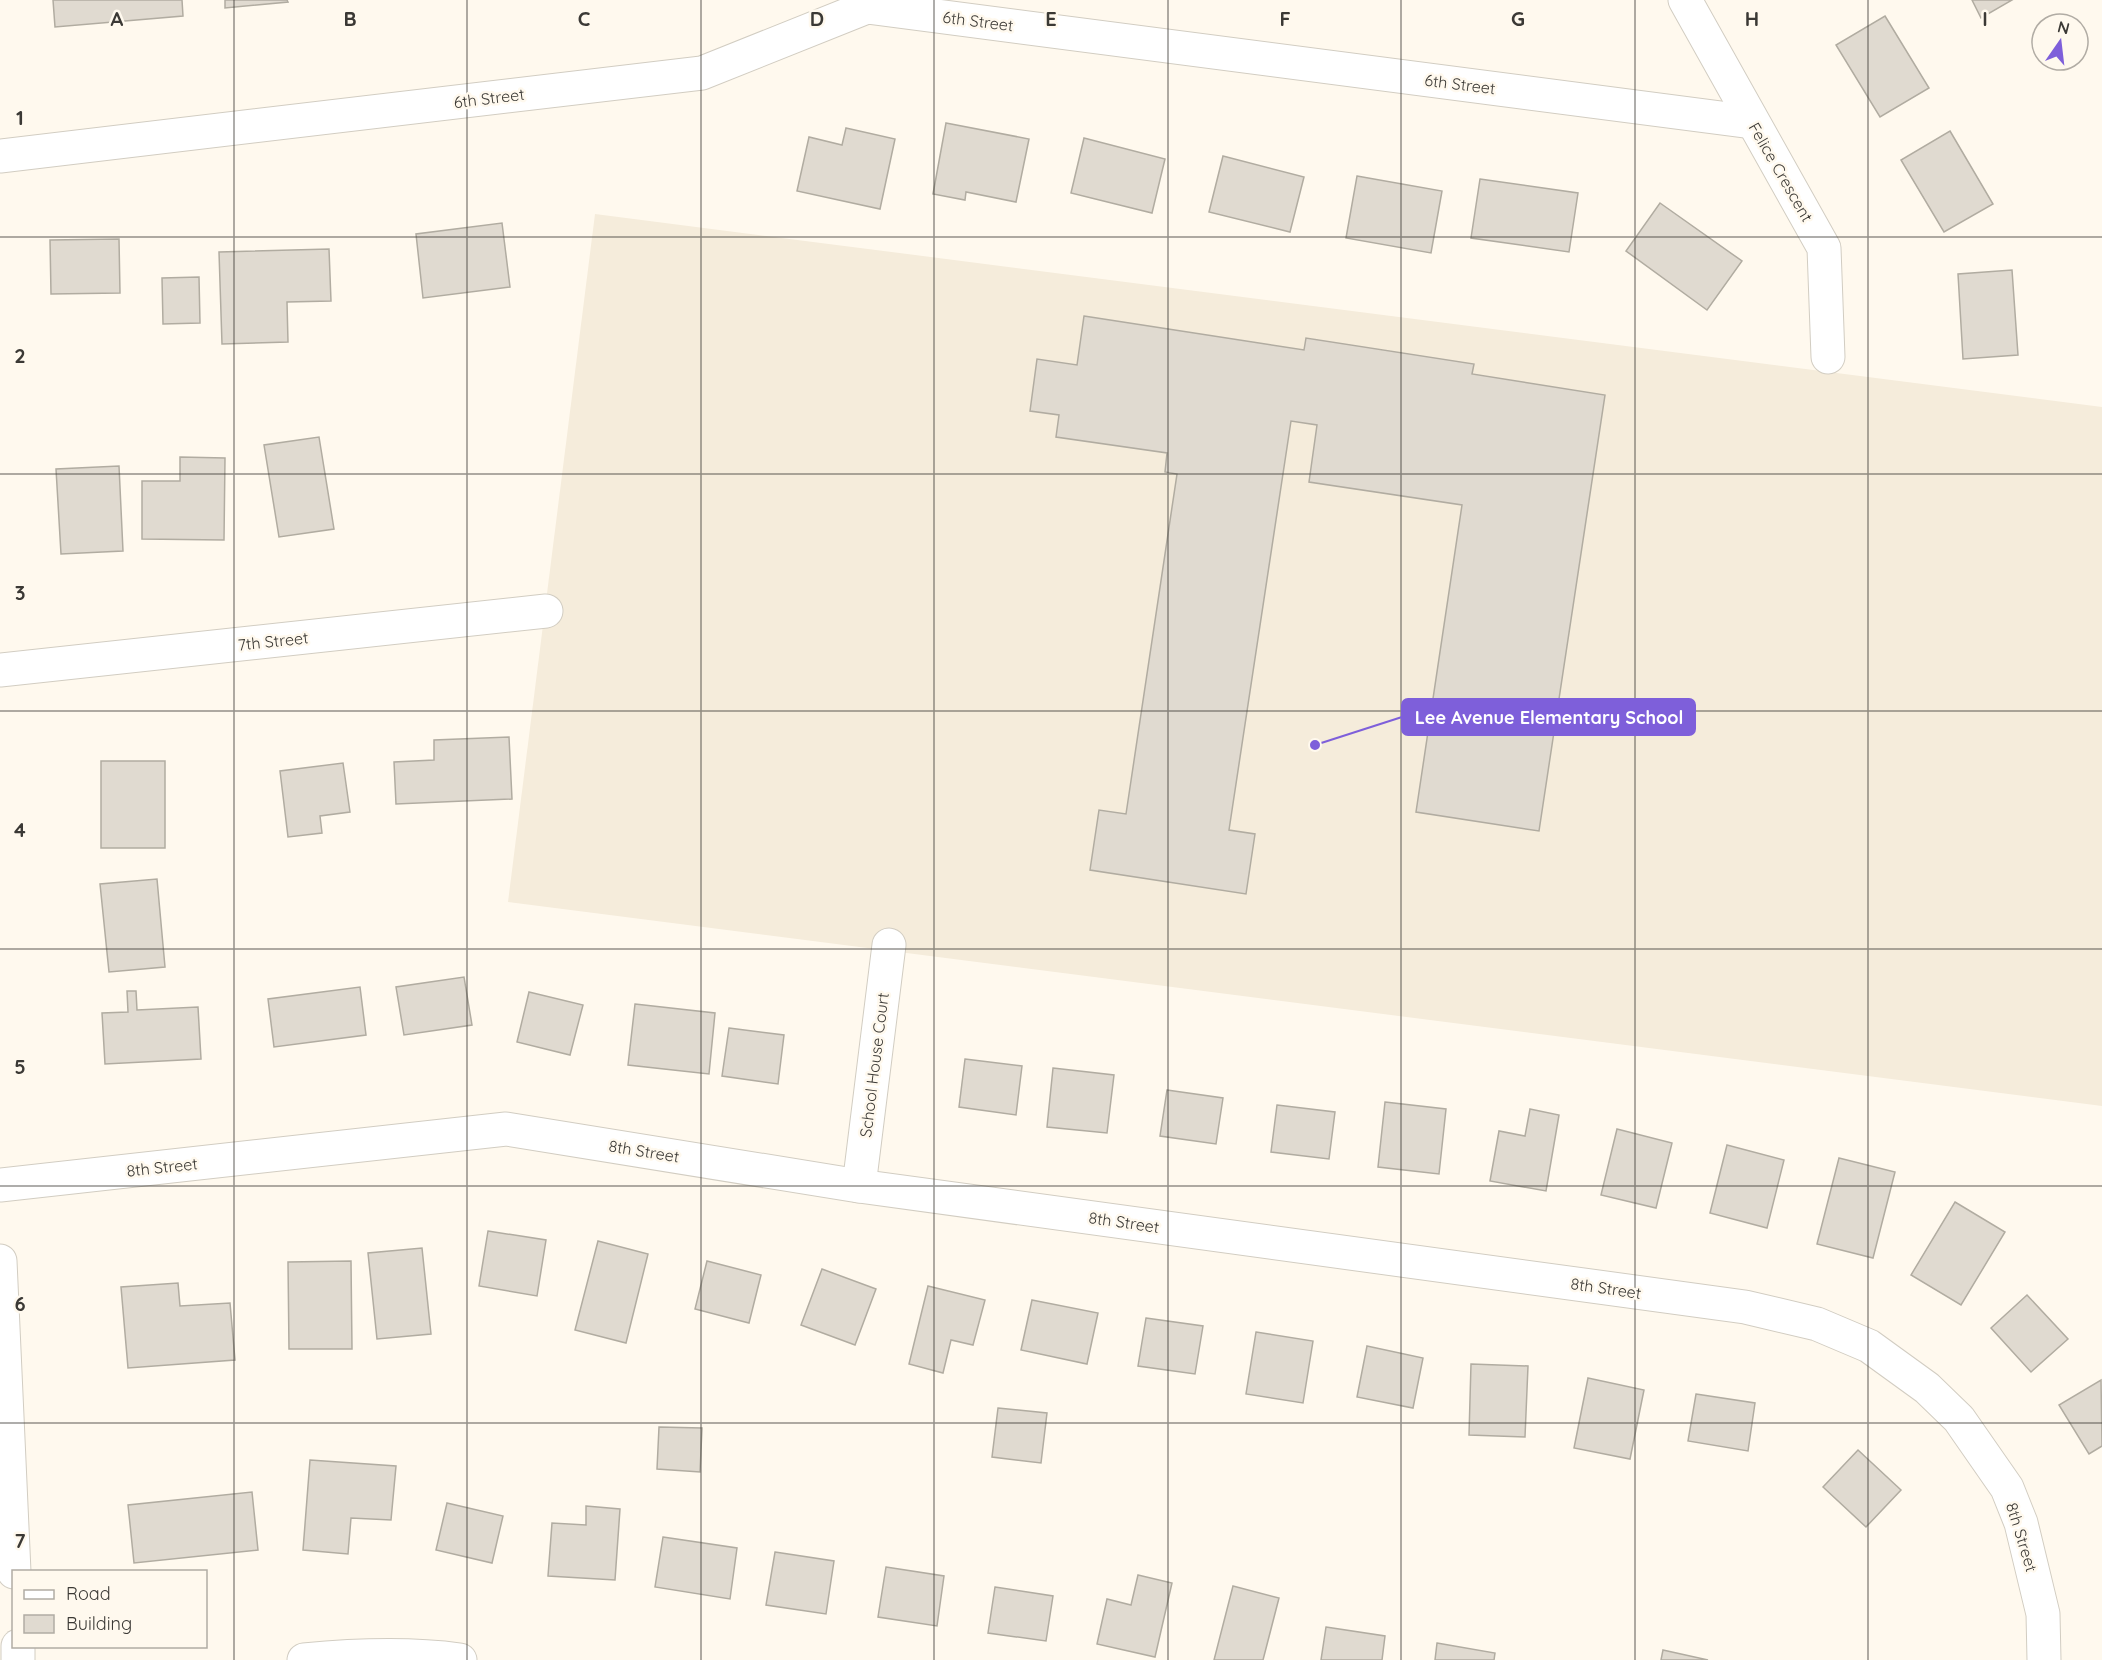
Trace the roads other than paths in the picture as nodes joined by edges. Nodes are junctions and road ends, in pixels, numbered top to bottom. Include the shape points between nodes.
1 (1685, 0) edge
2 (867, 3) edge
3 (1752, 122) junction
4 (0, 156) edge
5 (1828, 357) dead end
6 (546, 611) dead end
7 (0, 670) edge
8 (889, 945) dead end
9 (0, 1185) edge
10 (859, 1186) junction
11 (0, 1261) edge
12 (14, 1570) edge
13 (304, 1660) edge
14 (460, 1660) edge
15 (2044, 1660) edge

1 - 3 street, Felice Crescent
2 - 3 street, 6th Street
2 - 4 street, 6th Street via 702,73
3 - 5 street, Felice Crescent via 1824,248
6 - 7 street, 7th Street
8 - 10 street, School House Court
9 - 10 street, 8th Street via 506,1129
10 - 15 street, 8th Street via 1745,1307 1817,1324 1869,1346 1927,1388 1959,1419 2007,1488 2021,1522 2043,1614
11 - 12 street
13 - 14 street via 428,1656

